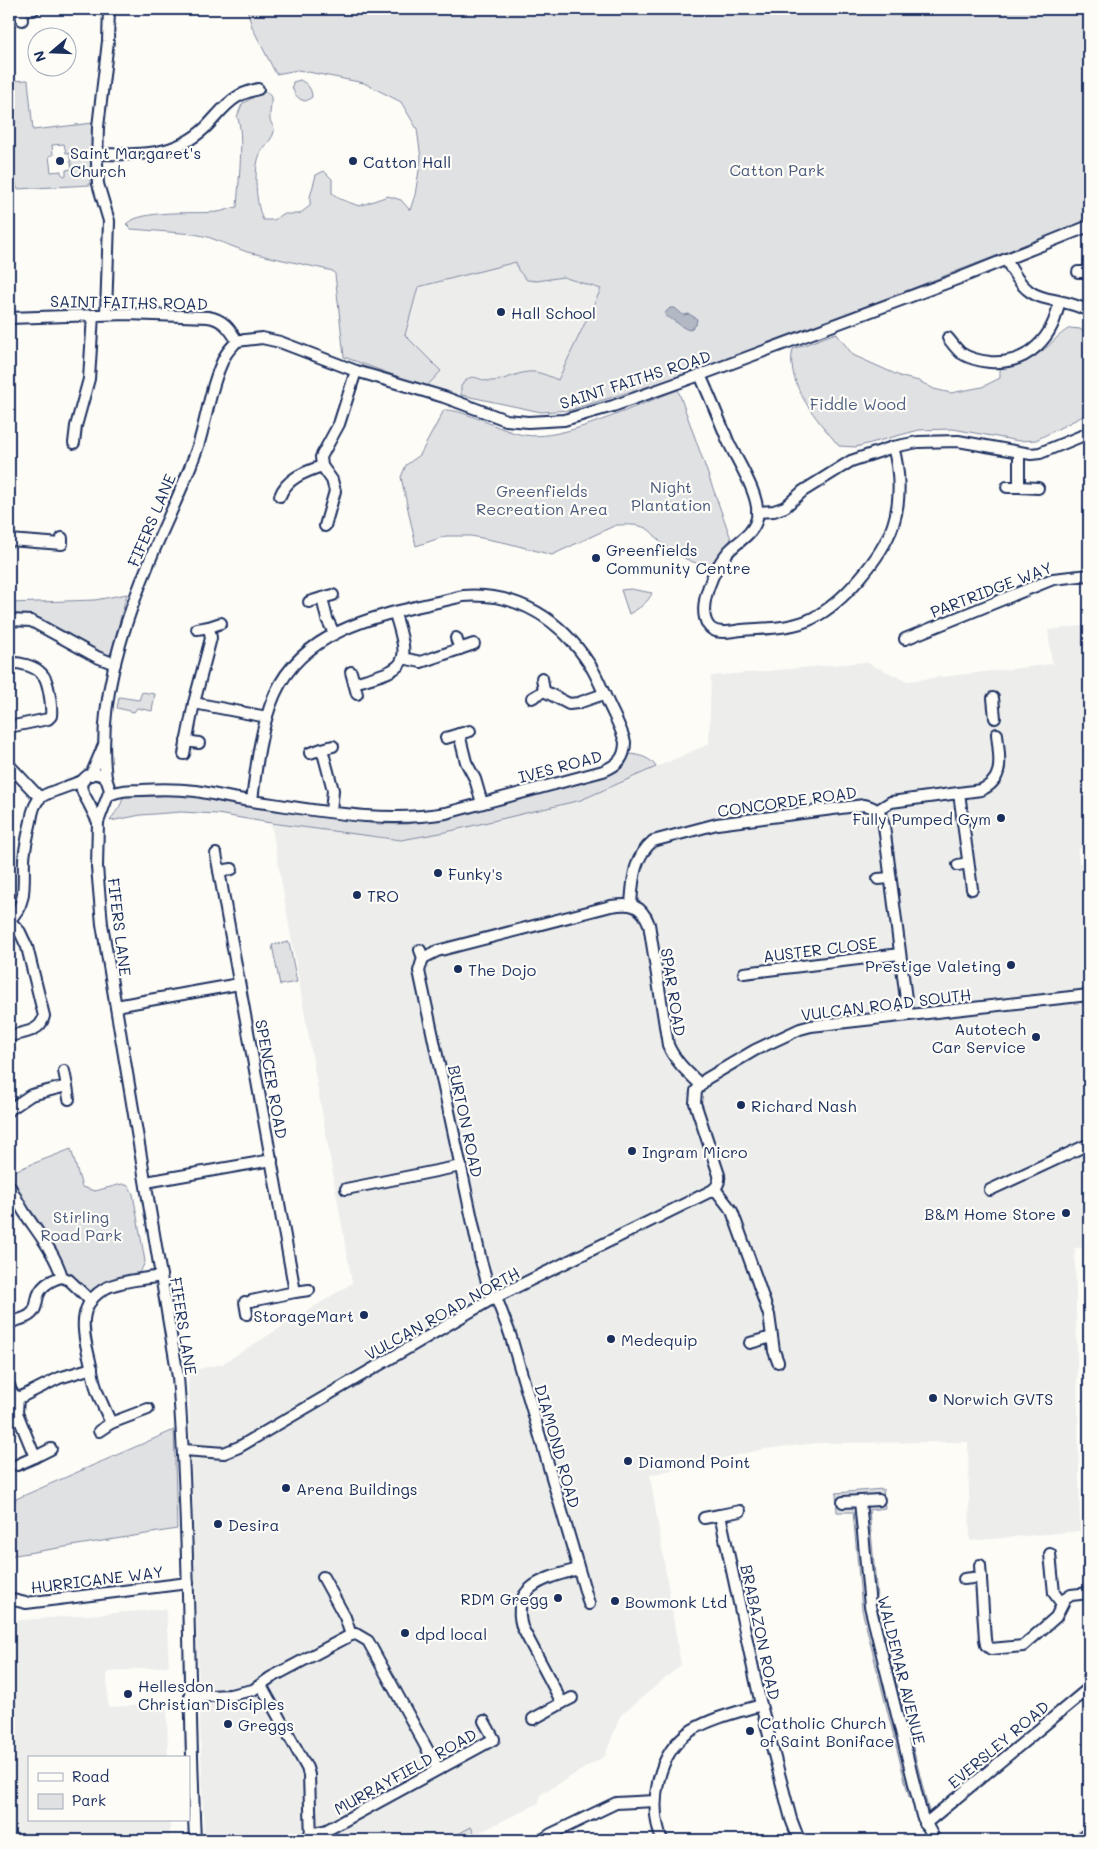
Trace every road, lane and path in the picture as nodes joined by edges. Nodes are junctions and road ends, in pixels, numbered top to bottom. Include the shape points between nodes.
1 (9, 9) edge
2 (109, 9) edge
3 (33, 10) dead end
4 (22, 15) edge
5 (258, 89) dead end
6 (97, 154) junction
7 (1089, 226) edge
8 (1006, 259) junction
9 (1078, 272) dead end
10 (1089, 272) edge
11 (1059, 302) junction
12 (1089, 311) edge
13 (106, 314) junction
14 (93, 315) junction
15 (9, 318) edge
16 (948, 338) dead end
17 (237, 341) junction
18 (356, 370) junction
19 (700, 375) junction
20 (1089, 433) edge
21 (74, 443) dead end
22 (893, 447) junction
23 (1020, 453) junction
24 (322, 466) junction
25 (1007, 487) dead end
26 (1019, 487) junction
27 (1038, 488) dead end
28 (280, 496) dead end
29 (757, 512) junction
30 (325, 526) dead end
31 (9, 540) edge
32 (61, 545) dead end
33 (1089, 576) edge
34 (333, 595) dead end
35 (322, 598) junction
36 (309, 602) dead end
37 (394, 614) junction
38 (9, 620) edge
39 (221, 624) dead end
40 (209, 627) junction
41 (197, 629) dead end
42 (334, 633) junction
43 (456, 638) dead end
44 (906, 639) dead end
45 (474, 644) dead end
46 (460, 649) junction
47 (403, 658) junction
48 (9, 663) edge
49 (116, 664) junction
50 (351, 672) dead end
51 (542, 678) dead end
52 (354, 683) junction
53 (544, 691) junction
54 (357, 694) dead end
55 (604, 694) junction
56 (532, 698) dead end
57 (994, 698) dead end
58 (194, 703) junction
59 (267, 717) junction
60 (995, 718) dead end
61 (9, 727) edge
62 (470, 731) dead end
63 (459, 734) junction
64 (997, 734) dead end
65 (446, 738) dead end
66 (186, 741) junction
67 (200, 743) dead end
68 (103, 746) junction
69 (333, 746) dead end
70 (322, 750) junction
71 (310, 753) dead end
72 (184, 754) dead end
73 (9, 765) edge
74 (87, 777) junction
75 (108, 789) junction
76 (57, 791) junction
77 (959, 793) junction
78 (40, 798) junction
79 (85, 798) junction
80 (252, 801) junction
81 (482, 803) junction
82 (878, 810) junction
83 (331, 812) junction
84 (98, 822) junction
85 (216, 854) dead end
86 (232, 869) dead end
87 (219, 871) junction
88 (890, 878) junction
89 (878, 880) dead end
90 (972, 890) dead end
91 (631, 904) junction
92 (9, 920) edge
93 (900, 954) junction
94 (744, 973) dead end
95 (239, 984) junction
96 (1089, 995) edge
97 (116, 1006) junction
98 (908, 1015) junction
99 (9, 1036) edge
100 (64, 1071) dead end
101 (700, 1084) junction
102 (66, 1086) junction
103 (69, 1099) dead end
104 (9, 1110) edge
105 (1089, 1144) edge
106 (272, 1160) junction
107 (461, 1166) junction
108 (146, 1182) junction
109 (9, 1185) edge
110 (346, 1189) dead end
111 (715, 1189) junction
112 (990, 1190) dead end
113 (161, 1276) junction
114 (62, 1277) junction
115 (309, 1290) dead end
116 (295, 1292) junction
117 (494, 1298) junction
118 (91, 1301) junction
119 (247, 1314) dead end
120 (9, 1323) edge
121 (772, 1337) junction
122 (750, 1343) dead end
123 (778, 1362) dead end
124 (92, 1368) junction
125 (9, 1385) edge
126 (18, 1397) junction
127 (148, 1408) dead end
128 (111, 1423) junction
129 (98, 1431) dead end
130 (51, 1449) dead end
131 (184, 1450) junction
132 (35, 1457) junction
133 (17, 1465) dead end
134 (879, 1500) dead end
135 (860, 1501) junction
136 (843, 1502) dead end
137 (740, 1510) dead end
138 (720, 1515) junction
139 (704, 1518) dead end
140 (1050, 1554) dead end
141 (980, 1565) dead end
142 (578, 1569) junction
143 (323, 1577) dead end
144 (981, 1577) junction
145 (964, 1579) dead end
146 (188, 1583) junction
147 (1089, 1594) edge
148 (9, 1599) edge
149 (589, 1604) dead end
150 (1062, 1604) junction
151 (351, 1635) junction
152 (261, 1685) junction
153 (1089, 1688) edge
154 (190, 1697) junction
155 (572, 1698) dead end
156 (562, 1703) junction
157 (760, 1705) junction
158 (533, 1719) dead end
159 (484, 1721) dead end
160 (438, 1769) junction
161 (655, 1801) junction
162 (925, 1824) junction
163 (1089, 1835) edge
164 (311, 1837) edge
165 (930, 1838) edge
166 (195, 1840) edge
167 (542, 1840) edge
168 (662, 1840) edge
169 (799, 1840) edge
170 (1082, 1840) edge

1 - 4 street
2 - 6 street
3 - 4 street
5 - 6 street via 236,97 185,143 149,154
6 - 13 street via 98,184 110,221
7 - 8 street, SAINT FAITHS ROAD
8 - 11 street via 1014,276 1028,292
8 - 19 street, SAINT FAITHS ROAD
9 - 10 street
11 - 12 street
11 - 16 street via 1054,324 1048,333 1020,357 995,362 970,358
13 - 14 street, SAINT FAITHS ROAD
13 - 17 street, SAINT FAITHS ROAD via 214,318 224,324
14 - 15 street, SAINT FAITHS ROAD
14 - 21 street via 89,378
17 - 18 street, SAINT FAITHS ROAD via 262,338 280,342
17 - 49 street, FIFERS LANE via 226,354 220,370 198,446 139,588
18 - 19 street, SAINT FAITHS ROAD via 506,420 528,422 564,420
18 - 24 street via 339,424 321,456
19 - 29 street via 750,487
20 - 23 street via 1040,453
22 - 23 street via 918,442 958,441
22 - 29 street via 851,461 803,490 784,507
22 - 29 street via 898,481 893,525 876,556 844,595 825,611 800,624 712,630 704,613 708,587 727,553 753,528
23 - 26 street
24 - 28 street via 281,484
24 - 30 street via 335,491 333,514
25 - 26 street
26 - 27 street
31 - 32 street
33 - 44 street, PARTRIDGE WAY via 1053,579
34 - 35 street
35 - 36 street
35 - 42 street
37 - 42 street, IVES ROAD
37 - 47 street via 404,647
37 - 55 street, IVES ROAD via 478,595 523,605 540,613 560,629 591,666
38 - 49 street via 31,621
39 - 40 street
40 - 41 street
40 - 58 street via 209,646
42 - 59 street, IVES ROAD via 317,643 287,672
43 - 46 street
45 - 46 street
46 - 47 street via 421,662
47 - 52 street via 387,674
48 - 61 street via 20,663 43,674 52,710 48,719
49 - 68 street, FIFERS LANE
50 - 52 street
51 - 53 street
52 - 54 street
53 - 55 street via 569,704
53 - 56 street
55 - 81 street, IVES ROAD via 625,742 624,753 615,766
57 - 60 street
58 - 59 street
58 - 66 street
59 - 80 street, IVES ROAD
62 - 63 street
63 - 65 street
63 - 81 street
64 - 77 street via 999,768 995,781 981,790
66 - 67 street
66 - 72 street
68 - 74 street, FIFERS LANE
68 - 75 street, FIFERS LANE
69 - 70 street
70 - 71 street
70 - 83 street via 333,790
73 - 78 street
74 - 75 street via 101,775
74 - 76 street
74 - 79 street, FIFERS LANE via 81,788
75 - 79 street via 97,803
75 - 80 street, IVES ROAD via 170,789
75 - 84 street, FIFERS LANE
76 - 78 street
76 - 79 street
77 - 82 street via 891,802
77 - 90 street via 963,864
78 - 92 street via 33,811 27,838 24,895
79 - 84 street, FIFERS LANE
80 - 83 street, IVES ROAD
81 - 83 street, IVES ROAD via 427,816 374,818
82 - 88 street, CONCORDE ROAD via 884,826
82 - 91 street, CONCORDE ROAD via 864,804 792,813 717,824 653,841 639,856
84 - 97 street, FIFERS LANE via 100,912
85 - 87 street, SPENCER ROAD
86 - 87 street
87 - 95 street, SPENCER ROAD
88 - 89 street
88 - 93 street, CONCORDE ROAD
91 - 101 street, SPAR ROAD via 640,909 649,924 668,1045 673,1056
91 - 107 street, BURTON ROAD via 611,906 421,954 419,972
92 - 99 street via 27,947 44,1016 35,1029
93 - 94 street, AUSTER CLOSE
93 - 98 street, CONCORDE ROAD
95 - 97 street
95 - 106 street, SPENCER ROAD
96 - 98 street, VULCAN ROAD SOUTH
97 - 108 street, FIFERS LANE
98 - 101 street, VULCAN ROAD SOUTH via 800,1029 755,1050
100 - 102 street
101 - 111 street via 695,1103 719,1175
102 - 103 street
102 - 104 street via 31,1095
105 - 112 street
106 - 108 street
106 - 116 street, SPENCER ROAD
107 - 110 street
107 - 117 street, BURTON ROAD via 481,1261
108 - 113 street, FIFERS LANE
109 - 114 street via 41,1235
111 - 117 street, VULCAN ROAD NORTH
111 - 121 street via 732,1211 769,1315
113 - 118 street via 112,1286
113 - 131 street, FIFERS LANE via 178,1377
114 - 118 street
114 - 120 street via 41,1288 32,1314
115 - 116 street
116 - 119 street via 248,1302
117 - 131 street, VULCAN ROAD NORTH via 239,1447 224,1453
117 - 142 street, DIAMOND ROAD via 542,1443
118 - 124 street via 82,1328
121 - 122 street
121 - 123 street
124 - 126 street via 65,1375
124 - 128 street
125 - 126 street
126 - 132 street via 17,1413
127 - 128 street
128 - 129 street
130 - 132 street
131 - 146 street, FIFERS LANE
132 - 133 street
134 - 135 street
135 - 136 street
135 - 162 street, WALDEMAR AVENUE via 870,1606
137 - 138 street
138 - 139 street
138 - 157 street, BRABAZON ROAD
140 - 150 street via 1054,1593
141 - 144 street
142 - 149 street, DIAMOND ROAD
142 - 156 street via 535,1584 520,1604 522,1627
143 - 151 street
144 - 145 street
144 - 150 street via 985,1639 991,1649 1023,1646 1056,1617
146 - 148 street, HURRICANE WAY via 26,1603
146 - 154 street, FIFERS LANE
147 - 150 street via 1071,1595
151 - 152 street
151 - 160 street via 356,1634 368,1641
152 - 154 street via 246,1693
152 - 164 street via 307,1768 309,1775 304,1793
153 - 162 street, EVERSLEY ROAD
154 - 166 street, FIFERS LANE
155 - 156 street
156 - 158 street
157 - 161 street via 699,1727 683,1738 663,1768
157 - 169 street, BRABAZON ROAD
159 - 160 street, MURRAYFIELD ROAD via 494,1739
160 - 164 street, MURRAYFIELD ROAD
161 - 167 street via 616,1803
161 - 168 street via 655,1817
162 - 165 street, WALDEMAR AVENUE
163 - 170 highway

